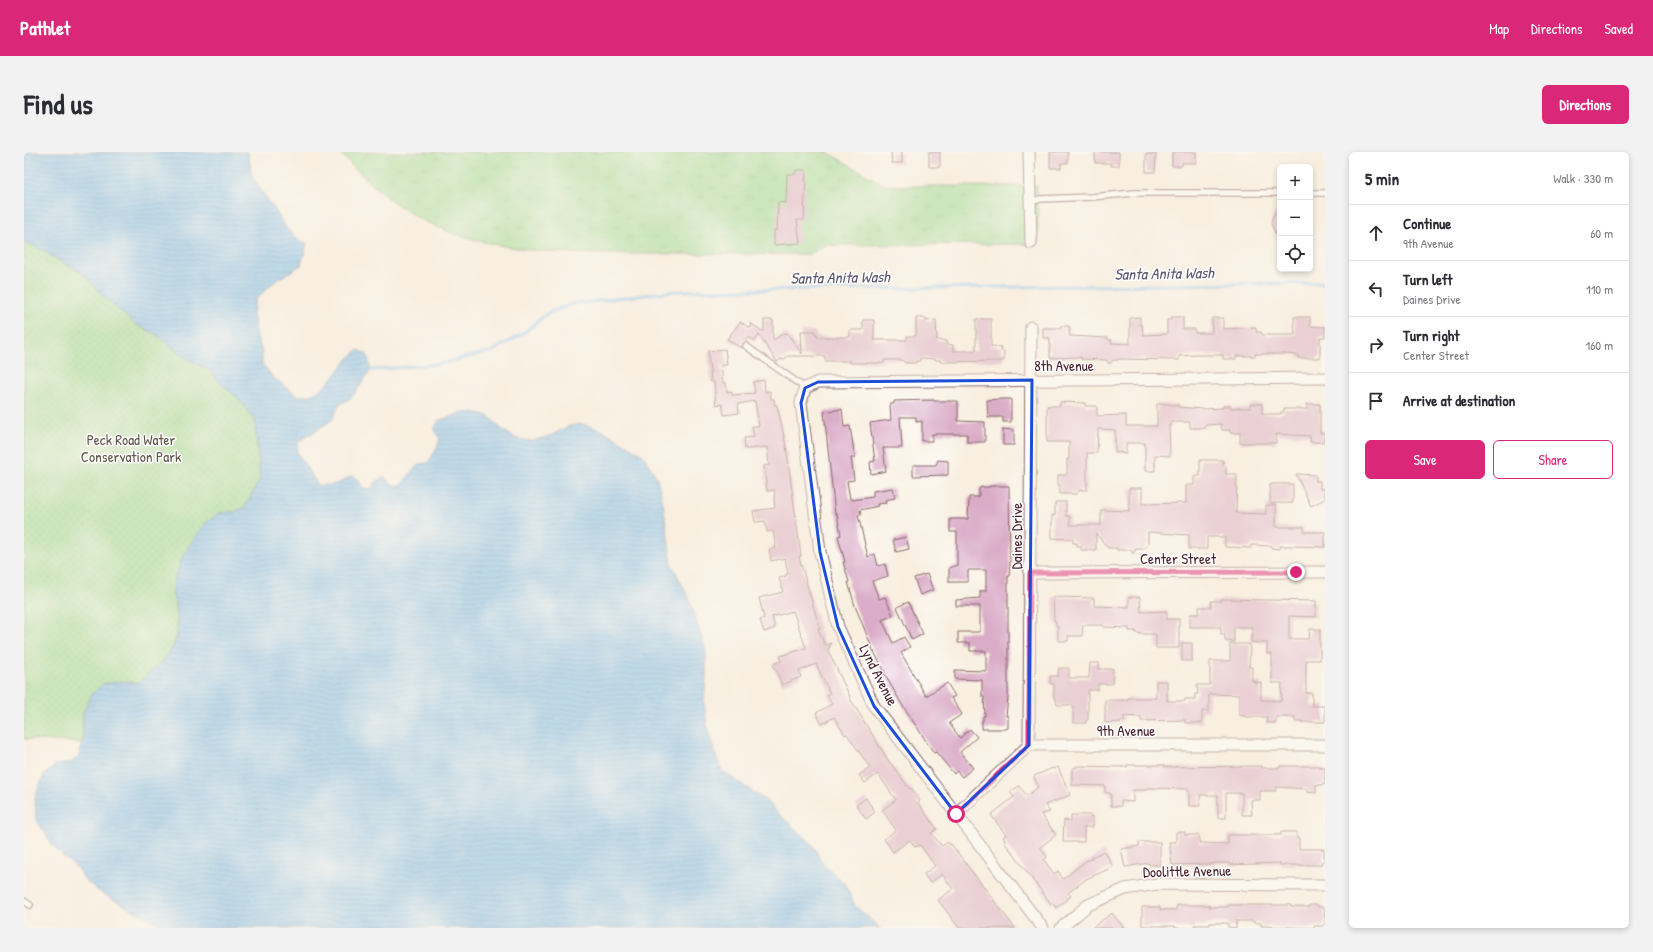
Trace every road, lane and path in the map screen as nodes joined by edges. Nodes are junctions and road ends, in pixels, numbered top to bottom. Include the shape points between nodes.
1 (1029, 152) edge
2 (1277, 193) edge
3 (1313, 193) edge
4 (1325, 193) edge
5 (1030, 202) junction
6 (1031, 243) dead end
7 (1031, 328) dead end
8 (746, 346) dead end
9 (1325, 378) edge
10 (1032, 380) junction
11 (805, 388) junction
12 (1325, 572) edge
13 (1030, 573) junction
14 (1029, 745) junction
15 (1325, 745) edge
16 (956, 814) junction
17 (1325, 885) edge
18 (24, 901) edge
19 (30, 905) dead end
20 (1043, 928) edge
21 (1061, 928) edge

1 - 5 street
2 - 5 lane via 1134,193 1040,199
3 - 4 lane
5 - 6 street
7 - 10 street, Daines Drive
8 - 11 lane
9 - 10 street, 8th Avenue
10 - 11 street, 8th Avenue via 818,382
10 - 13 street, Daines Drive
11 - 16 street, Lynd Avenue via 801,403 820,552 838,627 874,706
12 - 13 street, Center Street
13 - 14 street, Daines Drive
14 - 15 street, 9th Avenue
14 - 16 street
16 - 20 street, Lynd Avenue
17 - 21 street, Doolittle Avenue via 1157,884 1125,889 1088,905
18 - 19 lane

